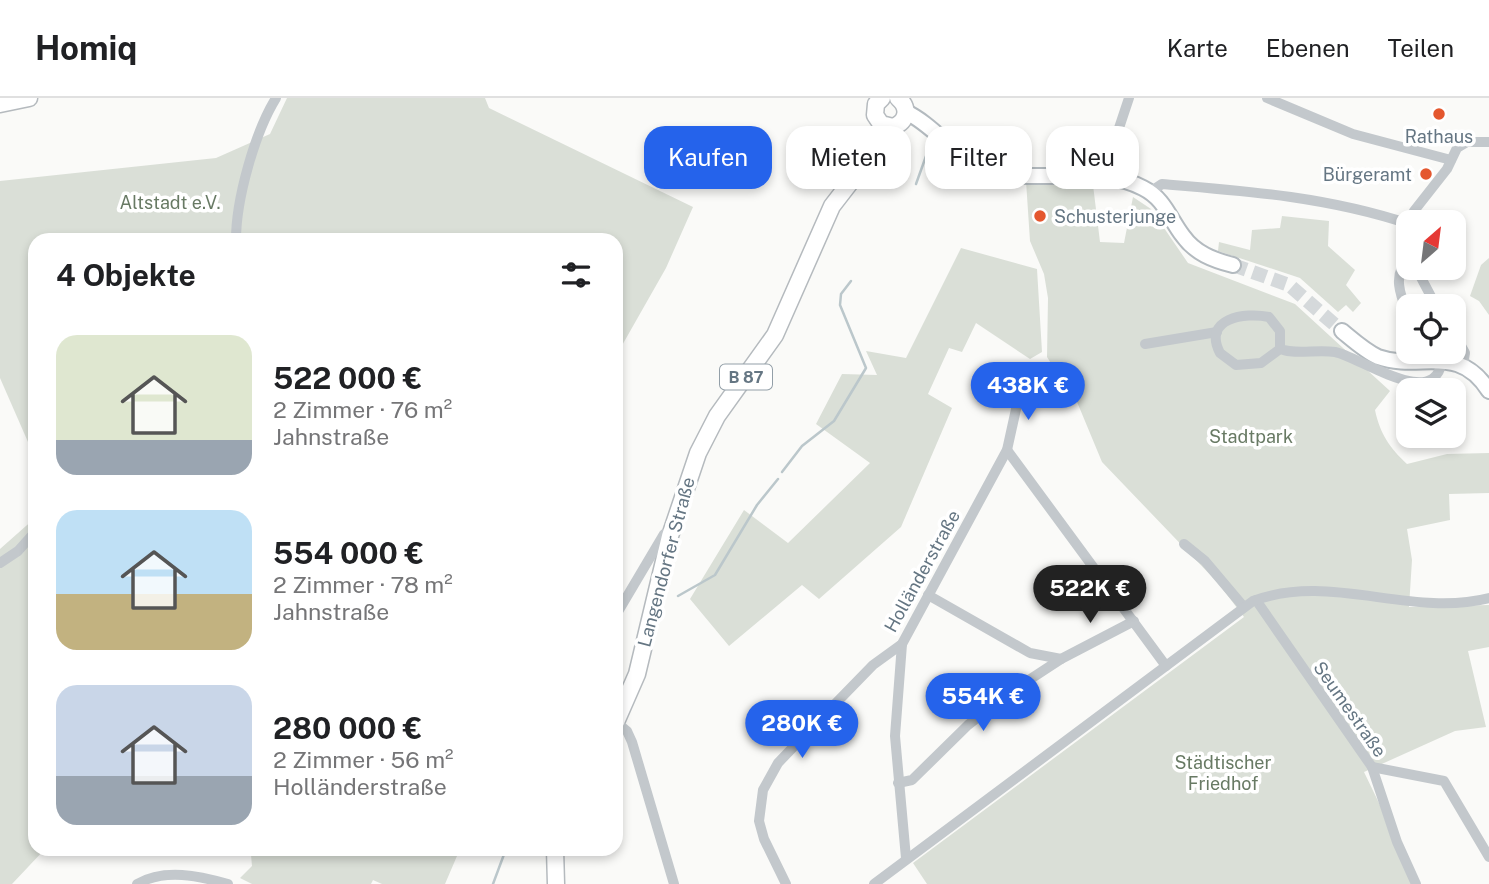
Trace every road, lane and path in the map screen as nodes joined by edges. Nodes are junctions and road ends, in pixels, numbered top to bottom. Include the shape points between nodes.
1 (29, 98) edge
2 (276, 98) edge
3 (861, 98) edge
4 (1129, 98) edge
5 (1267, 98) edge
6 (0, 104) edge
7 (890, 108) edge
8 (1120, 126) edge
9 (1489, 142) edge
10 (1451, 160) junction
11 (1046, 175) edge
12 (1139, 187) edge
13 (1150, 192) junction
14 (1415, 210) edge
15 (1396, 219) edge
16 (236, 233) edge
17 (1233, 265) tunnel mouth
18 (1342, 331) tunnel mouth
19 (1217, 332) junction
20 (1144, 344) dead end
21 (1280, 349) junction
22 (1396, 358) edge
23 (1441, 364) edge
24 (1459, 364) edge
25 (1463, 365) joint
26 (1020, 391) dead end
27 (1489, 391) edge
28 (1007, 450) junction
29 (670, 536) junction
30 (28, 540) edge
31 (1184, 544) dead end
32 (0, 563) edge
33 (928, 595) junction
34 (1489, 598) edge
35 (1256, 600) junction
36 (623, 603) edge
37 (1244, 606) junction
38 (1134, 621) junction
39 (902, 644) junction
40 (1061, 659) junction
41 (1166, 666) junction
42 (623, 706) edge
43 (623, 728) edge
44 (1373, 767) junction
45 (898, 783) junction
46 (555, 856) edge
47 (1489, 857) edge
48 (906, 858) junction
49 (137, 884) edge
50 (228, 884) edge
51 (556, 884) edge
52 (674, 884) edge
53 (786, 884) edge
54 (874, 884) edge
55 (1416, 884) edge

1 - 6 main road
2 - 16 street via 261,125
3 - 7 main road
4 - 8 street
5 - 10 street via 1353,134
7 - 11 main road via 930,129 990,171
7 - 29 main road, Langendorfer Straße / B 87 via 873,153 826,217 775,335 717,416 690,472
9 - 10 street via 1461,144
10 - 14 street
12 - 13 main road
13 - 15 street via 1162,184 1258,192 1337,203
13 - 17 main road via 1163,203 1191,246
18 - 22 main road via 1380,357
19 - 20 street
19 - 21 street via 1220,353 1236,365 1261,363
19 - 21 street via 1232,317 1269,317 1280,331
21 - 23 street via 1335,352 1392,376 1424,383 1438,373
24 - 25 main road
25 - 27 main road via 1480,377
26 - 28 street, Holländerstraße
28 - 33 street, Holländerstraße
28 - 38 street
29 - 36 street via 664,534
29 - 42 main road, Langendorfer Straße / B 87 via 637,674
30 - 32 street
31 - 37 street
33 - 39 street, Holländerstraße
33 - 40 street via 1030,653
34 - 35 street via 1455,604 1420,603 1308,591
35 - 37 street
35 - 44 street, Seumestraße
37 - 41 street
38 - 40 street
38 - 41 street
39 - 45 street via 895,736
39 - 53 street, Holländerstraße via 873,664 778,763 763,790 759,821
40 - 45 street via 968,725 912,780
41 - 48 street
43 - 52 street via 632,742
44 - 47 street via 1444,781
44 - 55 street, Seumestraße
45 - 48 street
46 - 51 main road
48 - 54 street
49 - 50 street via 170,874

